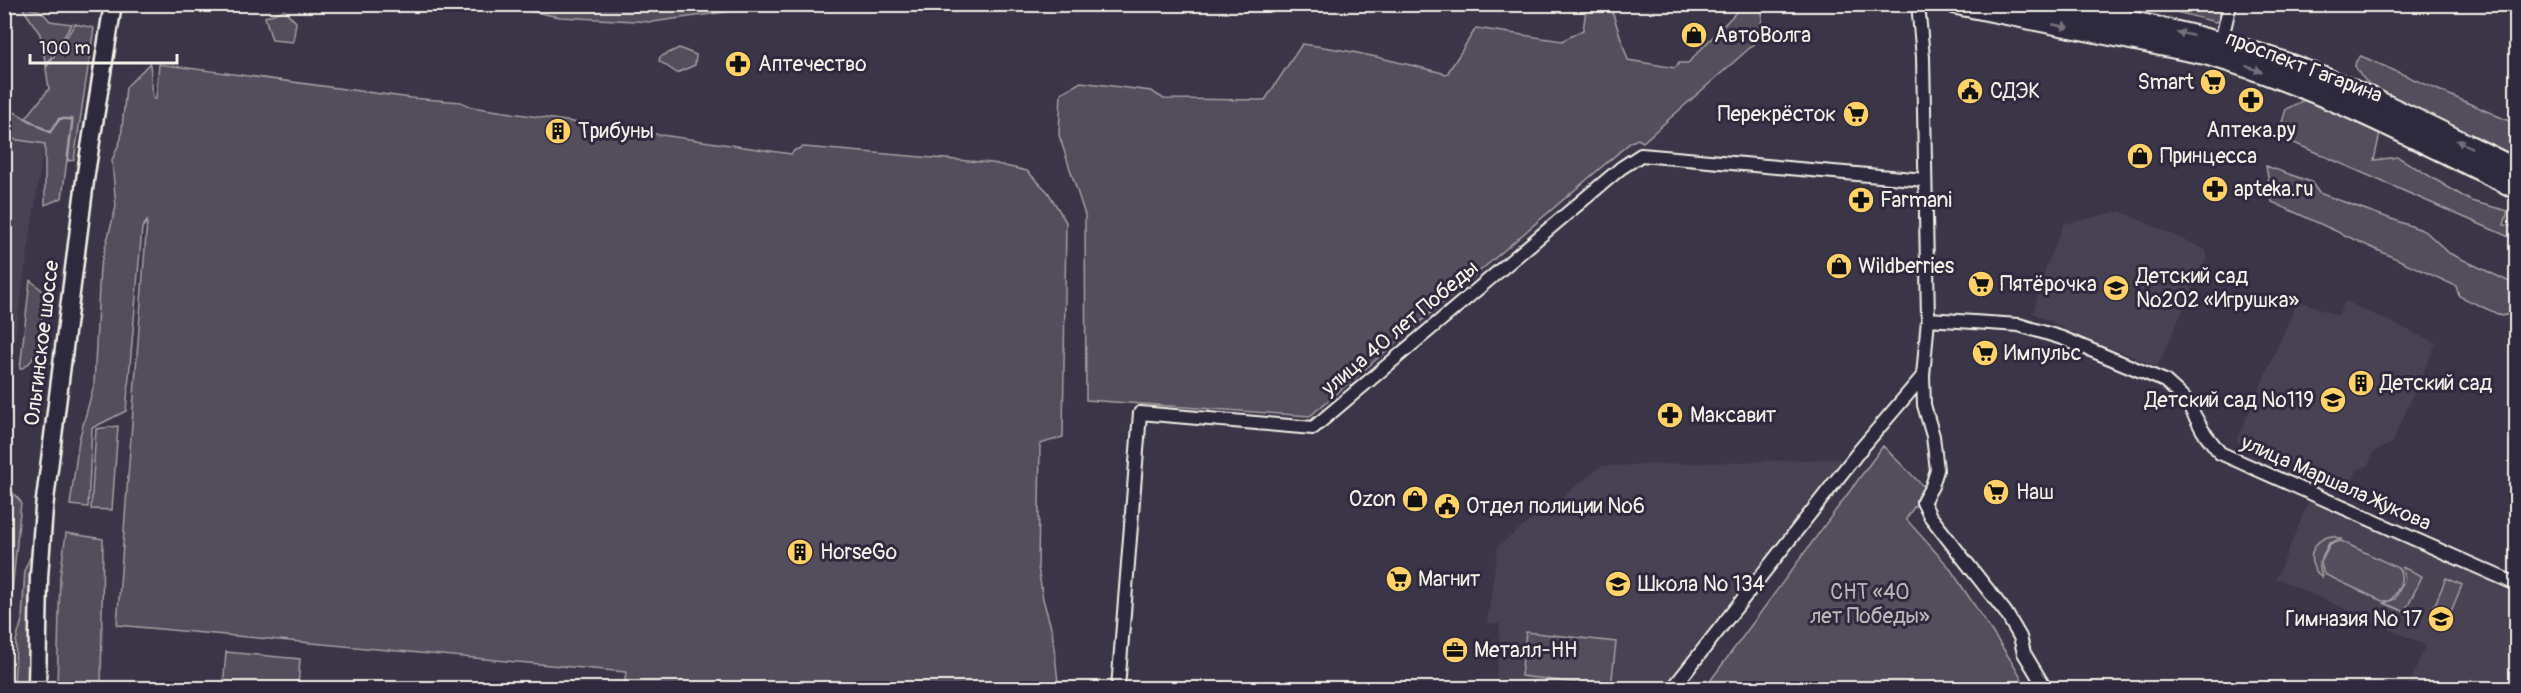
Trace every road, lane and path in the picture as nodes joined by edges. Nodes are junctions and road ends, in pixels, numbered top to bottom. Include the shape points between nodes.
1 (1918, 4) edge
2 (1957, 4) edge
3 (2040, 4) edge
4 (2230, 4) edge
5 (113, 5) edge
6 (2221, 42) junction
7 (2517, 169) edge
8 (1925, 180) junction
9 (2517, 188) edge
10 (1928, 318) junction
11 (1923, 376) junction
12 (2517, 584) edge
13 (36, 688) edge
14 (1118, 688) edge
15 (1672, 688) edge
16 (2045, 688) edge

1 - 8 street
2 -> 9 main road, проспект Гагарина via 2205,54 2244,66 2337,103
6 -> 3 main road, проспект Гагарина
4 - 6 street
5 - 13 main road, Ольгинское шоссе via 86,173 44,508
7 -> 6 main road, проспект Гагарина via 2342,86
8 - 10 street
8 - 14 street, улица 40 лет Победы via 1641,155 1313,428 1140,413
10 - 11 street
10 - 12 street, улица Маршала Жукова via 2019,325 2062,338 2165,381 2186,400 2220,453
11 - 15 street
11 - 16 street via 1924,405 1937,470 1923,502 2006,613

